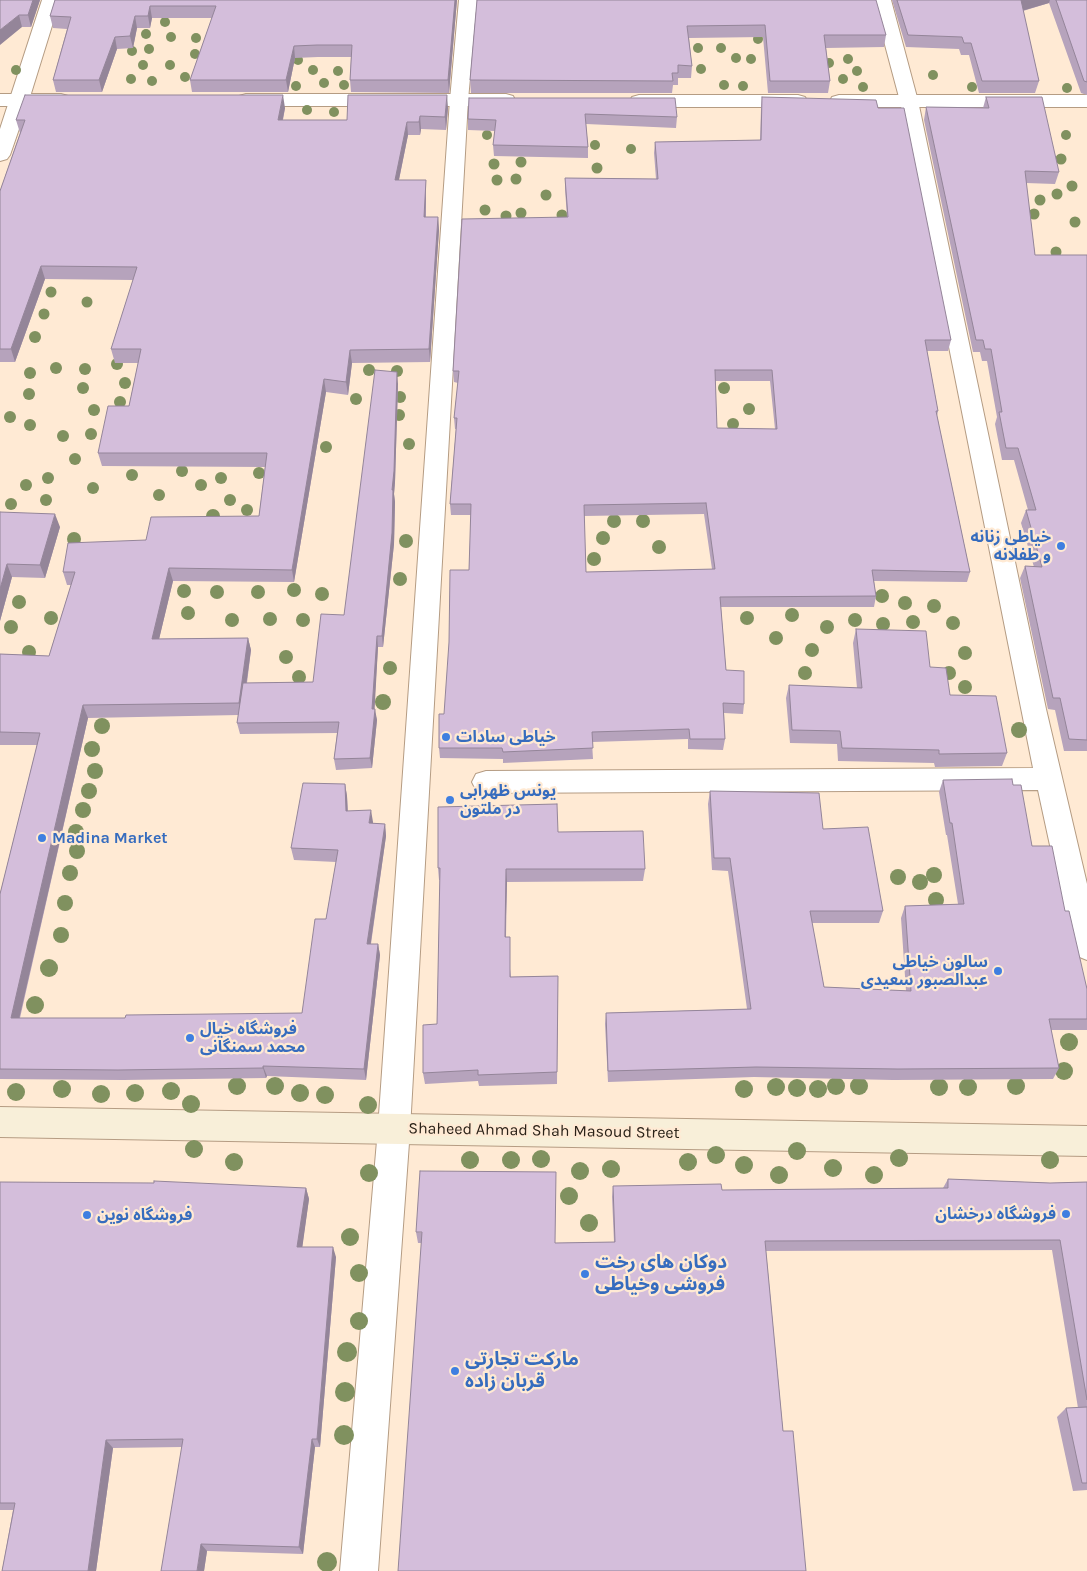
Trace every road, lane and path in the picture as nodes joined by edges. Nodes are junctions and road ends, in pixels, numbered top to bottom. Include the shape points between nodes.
1 (51, 0) edge
2 (468, 0) edge
3 (882, 0) edge
4 (0, 100) edge
5 (20, 100) junction
6 (80, 100) edge
7 (229, 100) edge
8 (459, 100) junction
9 (529, 100) edge
10 (619, 101) edge
11 (908, 101) junction
12 (1087, 101) edge
13 (0, 155) edge
14 (1049, 779) junction
15 (486, 782) dead end
16 (1087, 947) edge
17 (0, 1122) edge
18 (394, 1128) junction
19 (1087, 1141) edge
20 (359, 1571) edge

1 - 5 street
2 - 8 street
3 - 11 street
4 - 5 street
5 - 6 street
5 - 13 street
7 - 8 street
8 - 9 street
8 - 18 street
10 - 11 street
11 - 12 street
11 - 14 street
14 - 15 street
14 - 16 street
17 - 18 main road, Shaheed Ahmad Shah Masoud Street
18 - 19 main road, Shaheed Ahmad Shah Masoud Street
18 - 20 street

